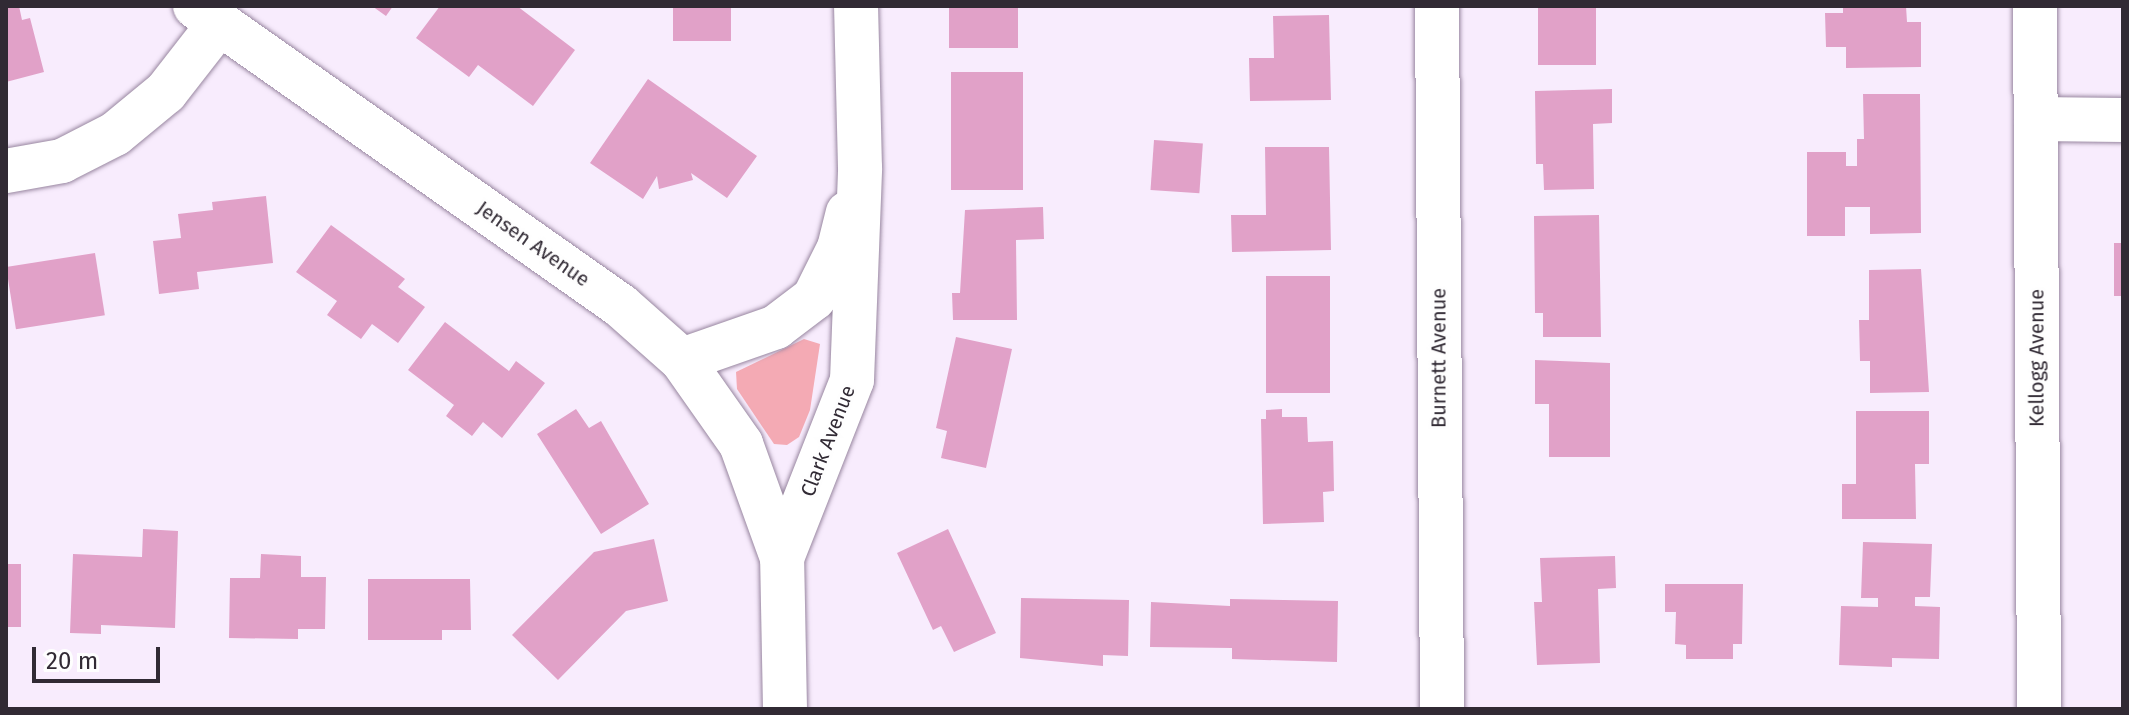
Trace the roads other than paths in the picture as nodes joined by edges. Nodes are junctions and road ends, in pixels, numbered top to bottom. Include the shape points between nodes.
1 (856, 6) edge
2 (1437, 6) edge
3 (2035, 6) edge
4 (207, 15) edge
5 (2036, 119) junction
6 (2123, 120) edge
7 (860, 168) junction
8 (6, 171) edge
9 (682, 360) junction
10 (782, 558) junction
11 (785, 709) edge
12 (1442, 709) edge
13 (2039, 709) edge

1 - 7 street, Clark Avenue
2 - 12 street, Burnett Avenue
3 - 5 street, Kellogg Avenue
4 - 8 street via 166,92 115,134 62,161
4 - 9 street, Jensen Avenue via 621,306
5 - 6 street
5 - 13 street, Kellogg Avenue
7 - 9 street, Clark Avenue via 839,248 814,298 776,327
7 - 10 street, Clark Avenue via 852,380
9 - 10 street, Jensen Avenue via 741,444
10 - 11 street, Clark Avenue

